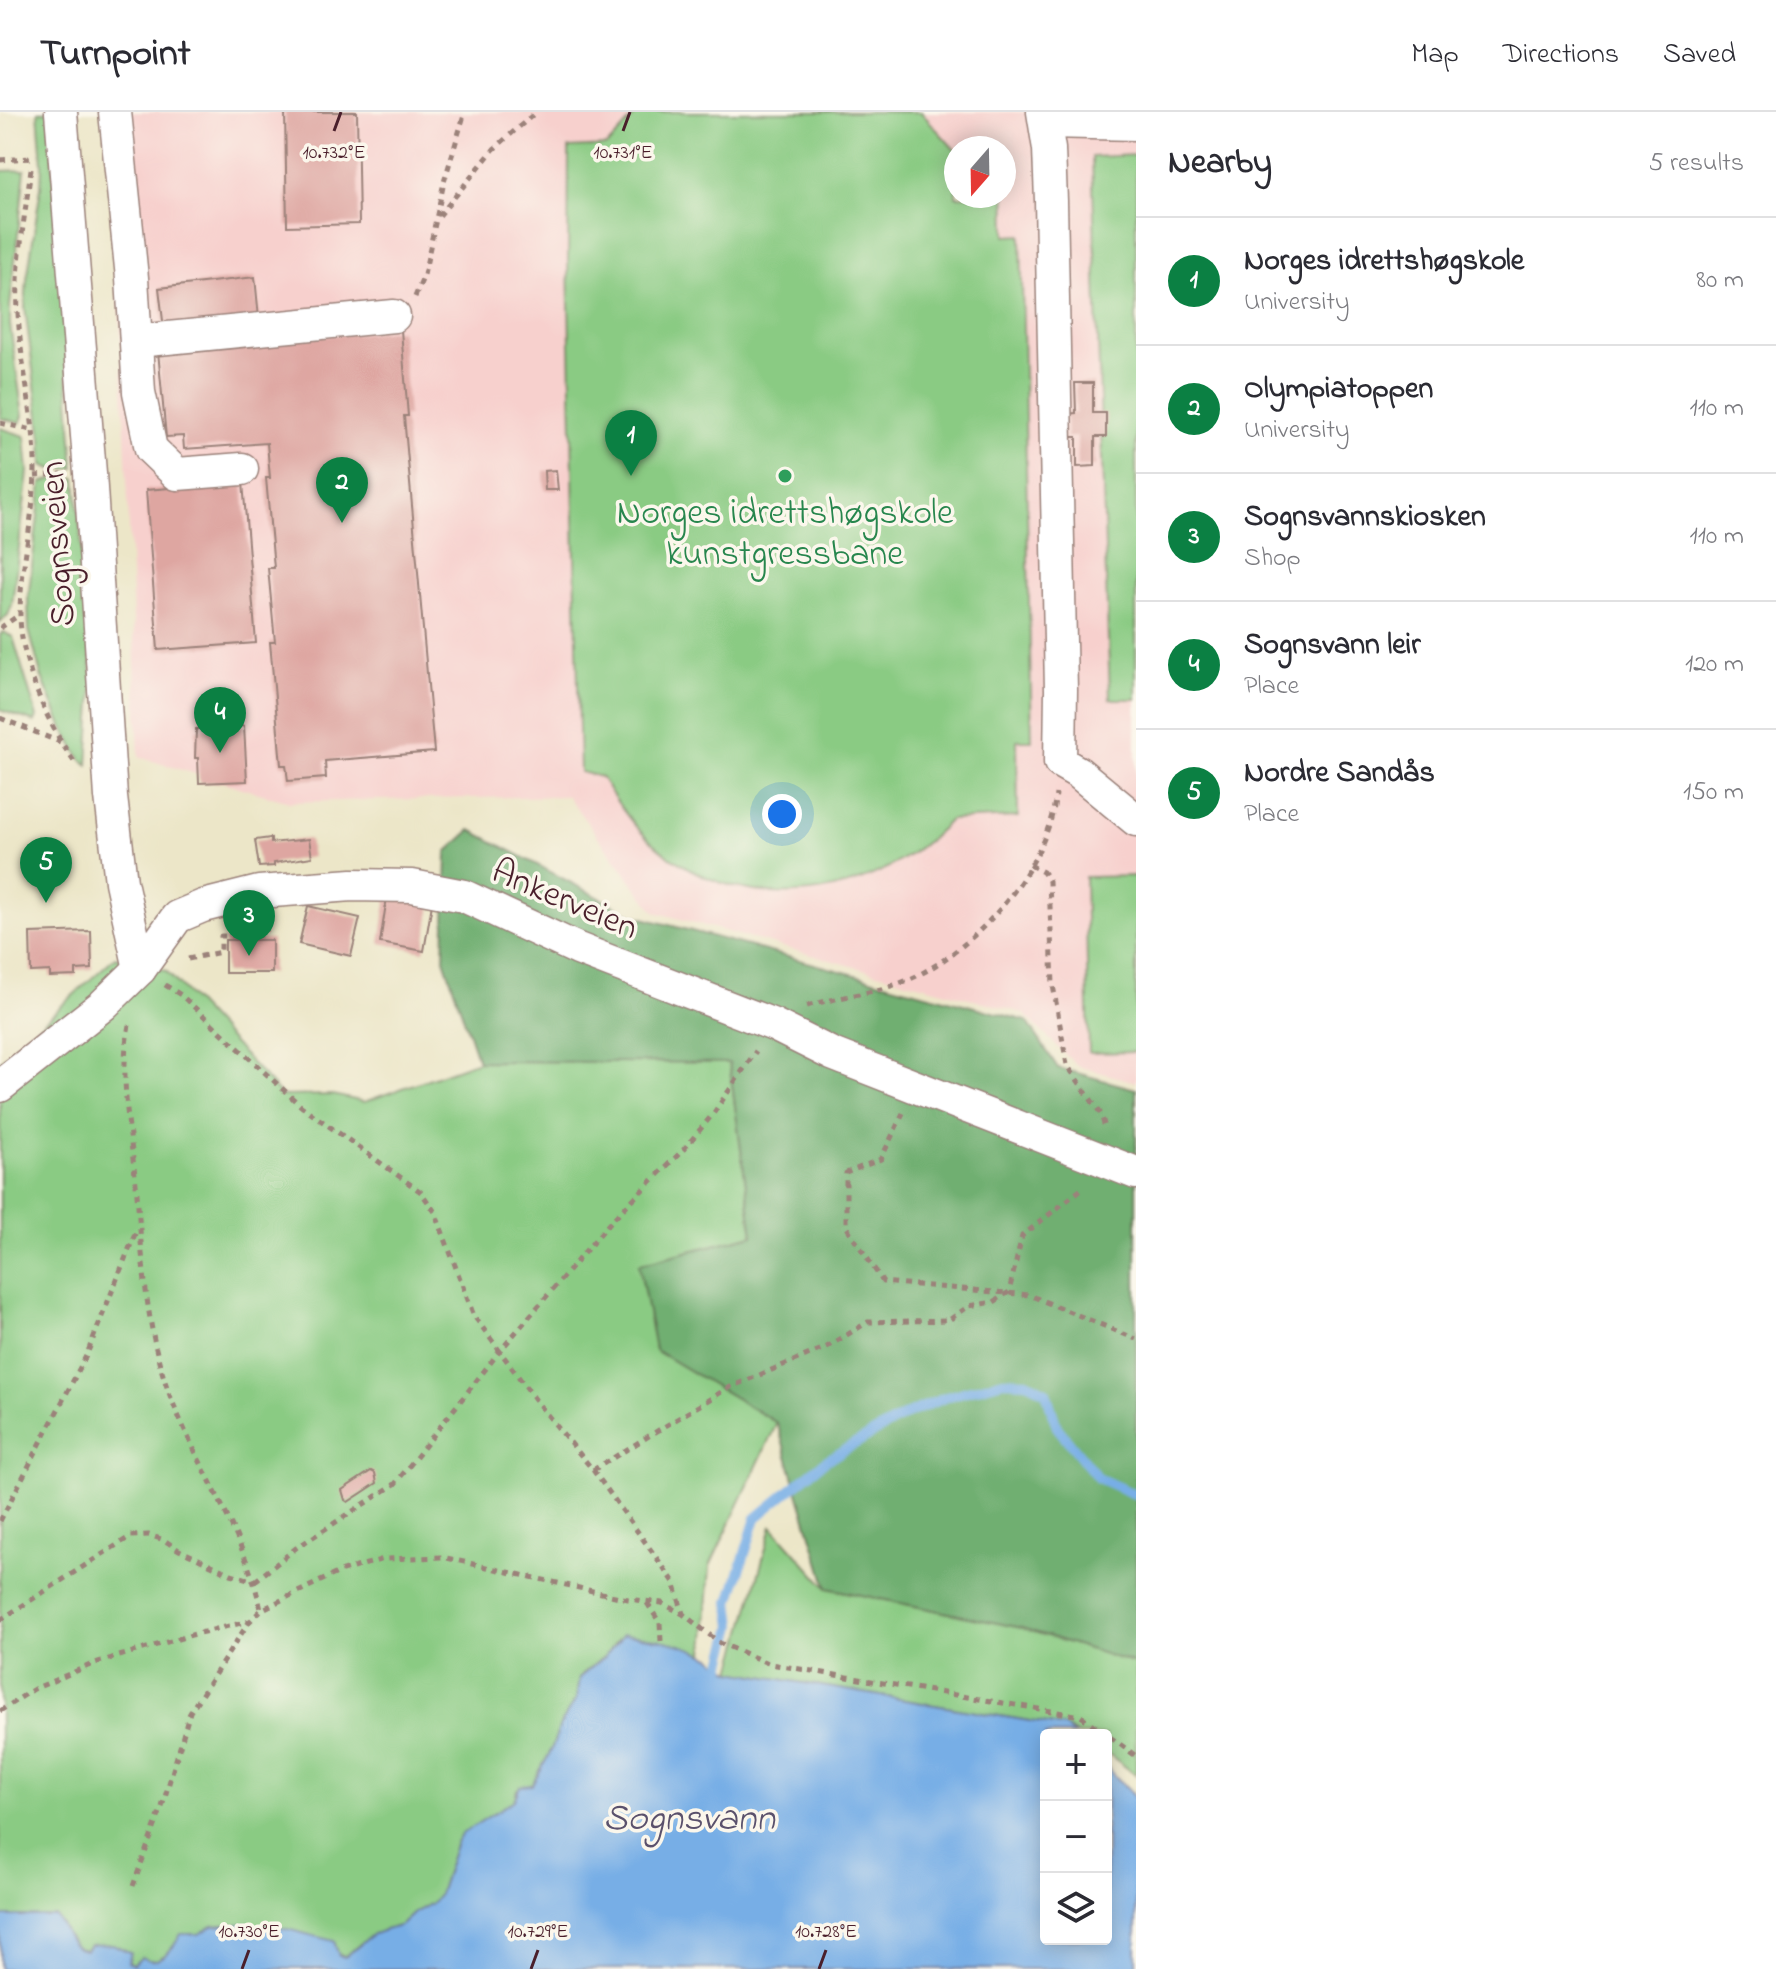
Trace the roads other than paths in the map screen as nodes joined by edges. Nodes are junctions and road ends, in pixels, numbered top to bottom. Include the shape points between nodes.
1 (61, 112) edge
2 (115, 112) edge
3 (1044, 117) edge
4 (1136, 124) edge
5 (394, 316) road end
6 (137, 341) junction
7 (242, 469) dead end
8 (1136, 820) edge
9 (140, 969) junction
10 (0, 1086) edge
11 (1136, 1173) edge

1 - 9 lane, Sognsveien via 111,797 121,882
2 - 6 lane
3 - 4 lane
3 - 8 lane via 1051,201 1060,762
5 - 6 lane
6 - 7 lane via 139,392 151,449 177,474
9 - 10 lane, Ankerveien via 92,1015
9 - 11 lane, Ankerveien via 177,917 259,892 386,884 464,896 832,1054

